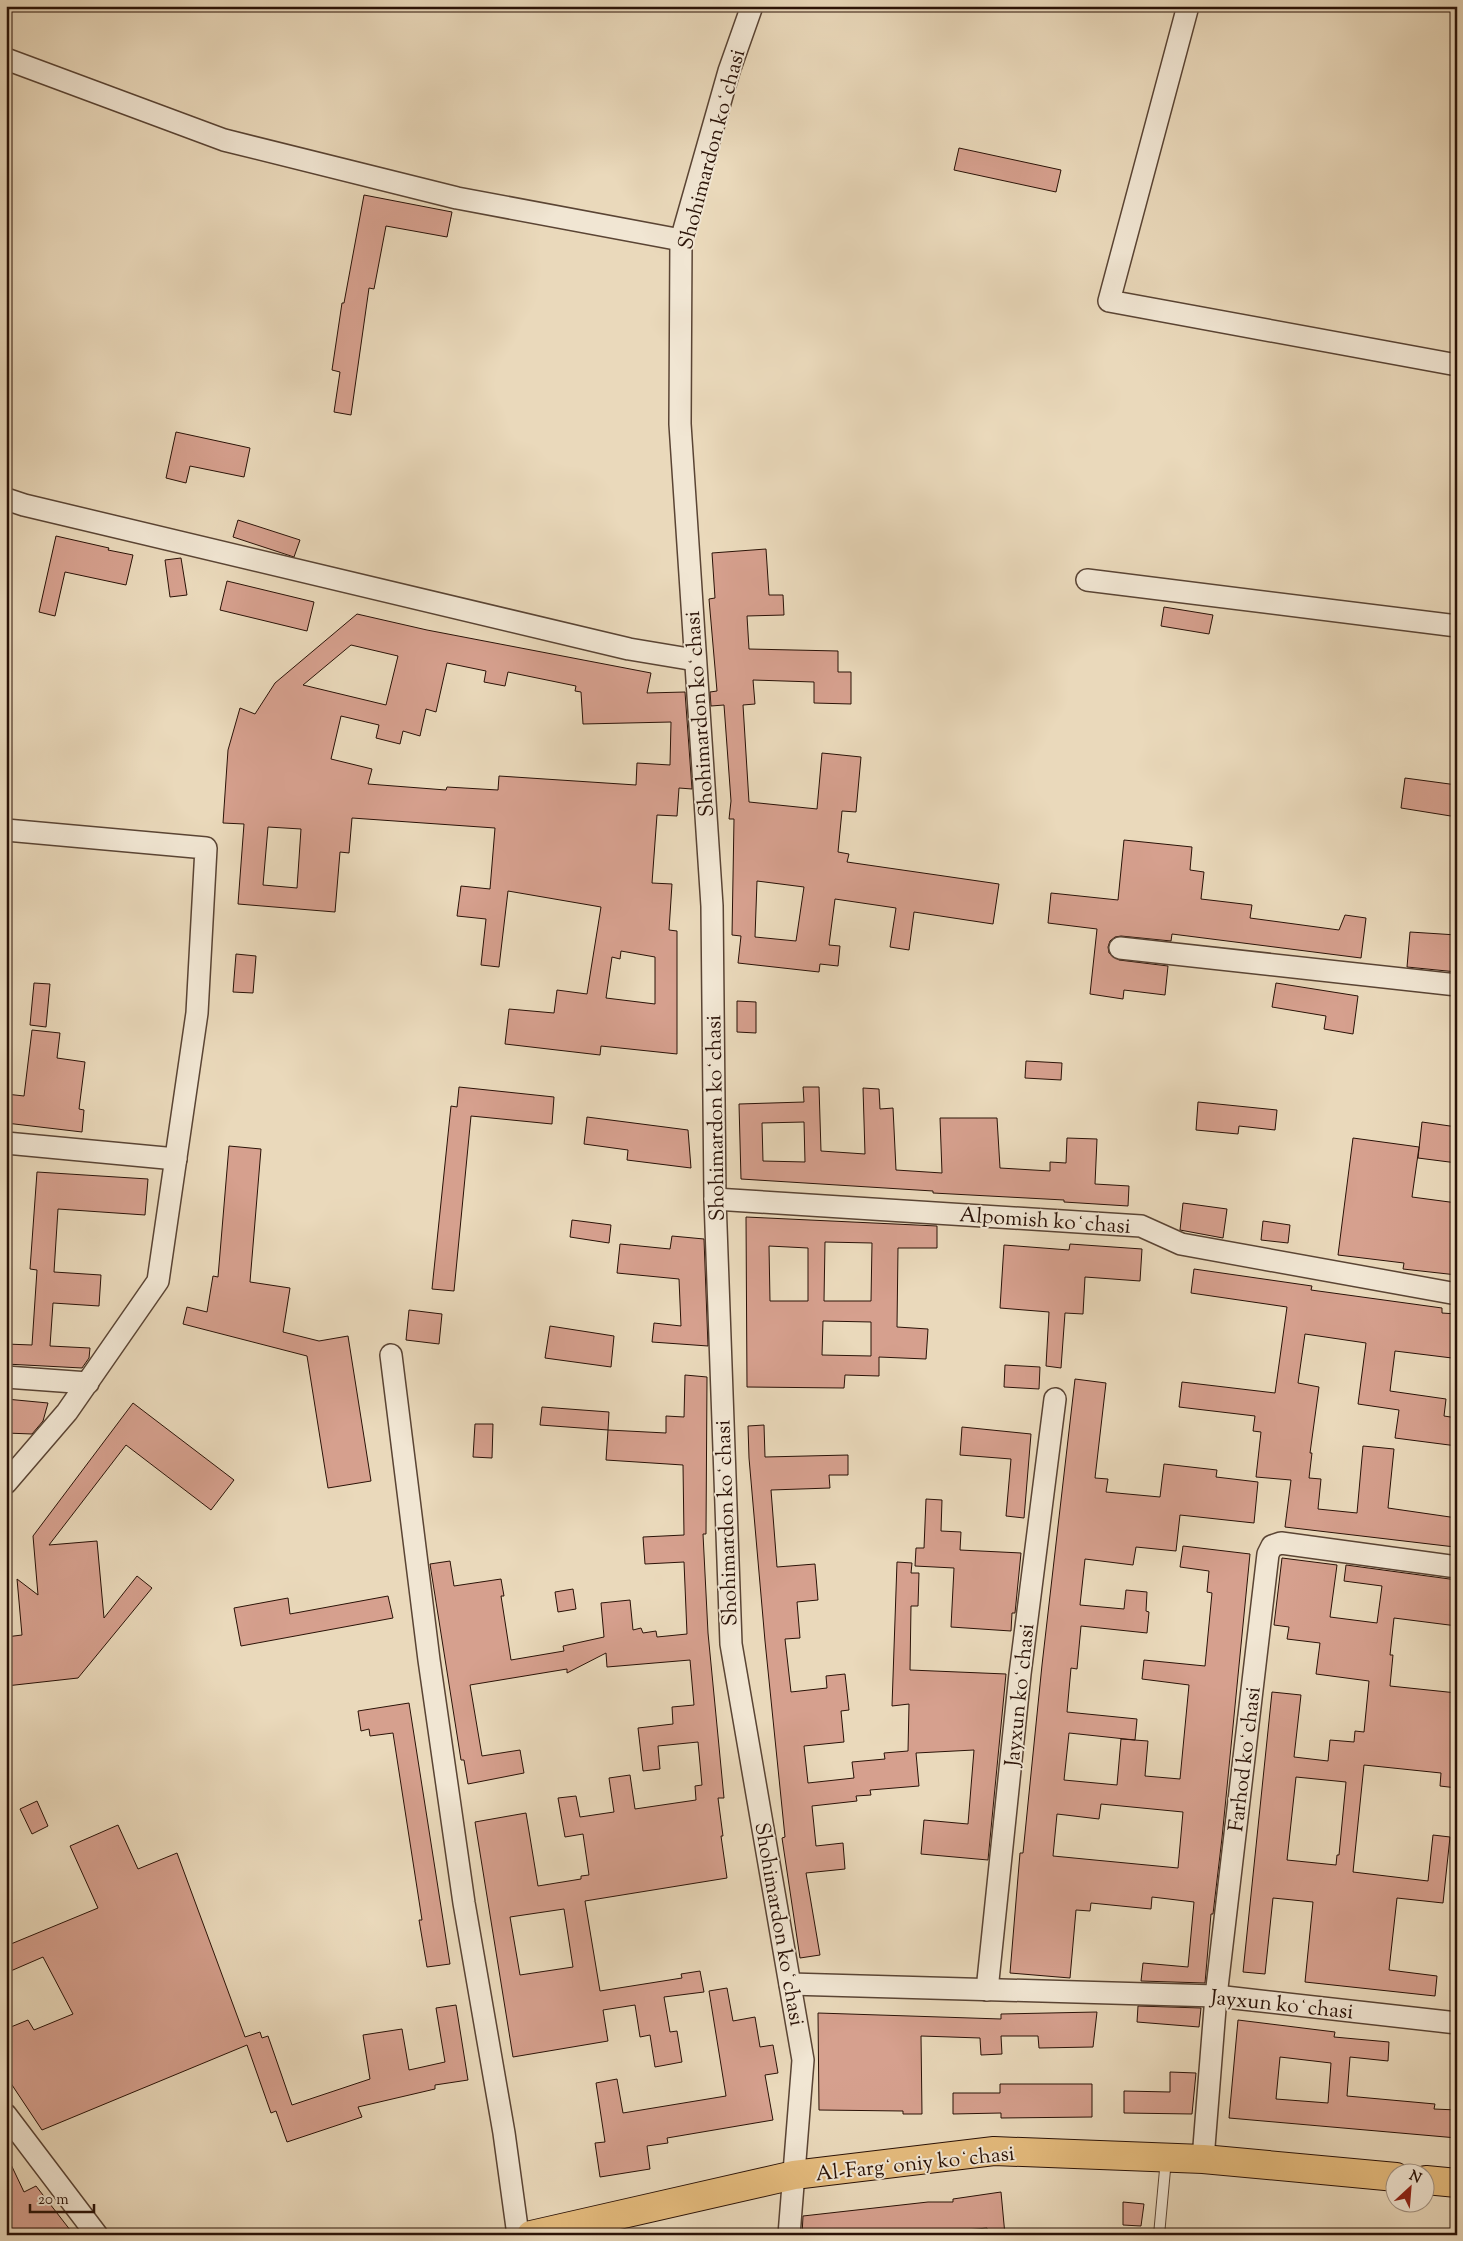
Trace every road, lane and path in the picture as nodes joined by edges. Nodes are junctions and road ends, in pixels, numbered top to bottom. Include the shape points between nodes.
1 (752, 6) edge
2 (1188, 6) edge
3 (6, 59) edge
4 (681, 240) junction
5 (1457, 365) edge
6 (6, 499) edge
7 (1087, 580) dead end
8 (1457, 626) edge
9 (695, 660) junction
10 (6, 830) edge
11 (1120, 948) dead end
12 (1457, 985) edge
13 (6, 1143) edge
14 (176, 1159) junction
15 (715, 1199) junction
16 (1457, 1294) edge
17 (391, 1355) dead end
18 (6, 1377) edge
19 (88, 1382) junction
20 (1055, 1399) dead end
21 (6, 1483) edge
22 (1457, 1568) edge
23 (790, 1984) junction
24 (987, 1990) junction
25 (1216, 1996) junction
26 (1457, 2023) edge
27 (6, 2115) edge
28 (1166, 2158) junction
29 (1204, 2159) junction
30 (794, 2175) junction
31 (1386, 2176) edge
32 (1436, 2181) edge
33 (1457, 2183) edge
34 (97, 2235) edge
35 (518, 2235) edge
36 (531, 2235) edge
37 (789, 2235) edge
38 (1159, 2235) edge

1 - 4 street, Shohimardon koʻchasi via 729,71
2 - 5 street via 1109,301
3 - 4 street via 224,140 457,198
4 - 9 street, Shohimardon koʻchasi via 680,424
6 - 9 street via 629,649
7 - 8 street
9 - 15 street, Shohimardon koʻchasi via 712,906
10 - 14 street via 206,848 197,1013
11 - 12 street
13 - 14 street
14 - 19 street via 158,1281
15 - 16 street, Alpomish koʻchasi via 1141,1226 1181,1244
15 - 23 street, Shohimardon koʻchasi via 731,1644
17 - 35 street via 429,1660 464,1903 504,2133
18 - 19 street
19 - 21 street via 67,1412
20 - 24 street, Jayxun koʻchasi via 1020,1674
22 - 25 street, Farhod koʻchasi via 1281,1543 1272,1546 1268,1554
23 - 24 street, Jayxun koʻchasi
23 - 30 street, Shohimardon koʻchasi via 803,2060
24 - 25 street, Jayxun koʻchasi
25 - 26 street, Jayxun koʻchasi
25 - 29 street, Farhod koʻchasi
27 - 34 street
28 - 29 main road, Al-Fargʻoniy koʻchasi
28 - 30 main road, Al-Fargʻoniy koʻchasi via 994,2150
28 - 38 lane
29 - 31 main road, Al-Fargʻoniy koʻchasi
30 - 36 main road, Al-Fargʻoniy koʻchasi
30 - 37 street, Shohimardon koʻchasi
32 - 33 main road

